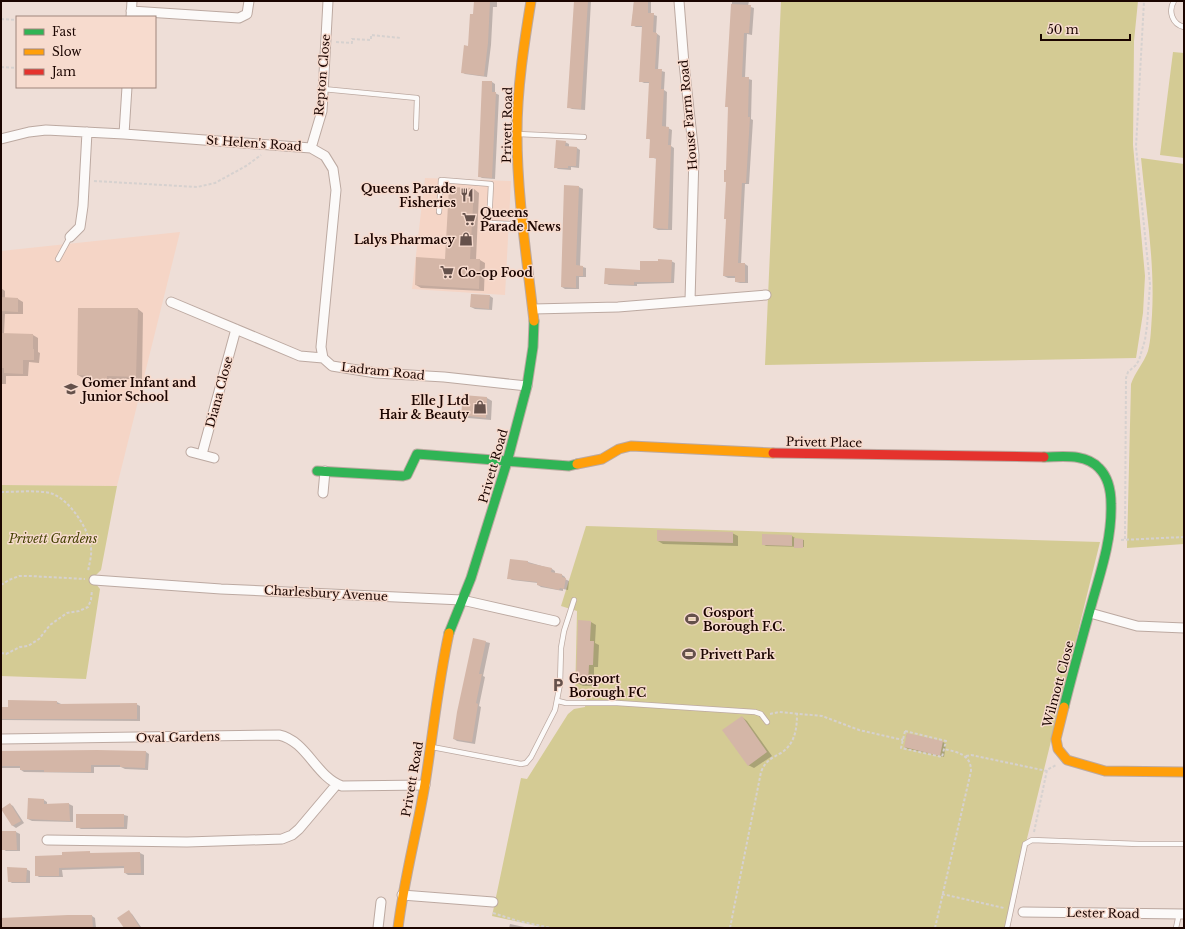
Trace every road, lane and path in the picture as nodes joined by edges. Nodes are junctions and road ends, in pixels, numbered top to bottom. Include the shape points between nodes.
1 (249, 1) edge
2 (328, 1) edge
3 (531, 1) edge
4 (679, 1) edge
5 (1144, 1) edge
6 (1174, 1) edge
7 (131, 10) edge
8 (1, 19) edge
9 (16, 20) edge
10 (1184, 27) edge
11 (401, 38) dead end
12 (326, 42) junction
13 (1, 67) edge
14 (16, 68) edge
15 (126, 88) edge
16 (323, 89) junction
17 (416, 128) dead end
18 (87, 132) junction
19 (124, 134) junction
20 (517, 134) junction
21 (584, 137) dead end
22 (1, 139) edge
23 (274, 145) junction
24 (311, 148) junction
25 (84, 180) junction
26 (439, 212) dead end
27 (523, 220) junction
28 (70, 237) joint
29 (58, 259) dead end
30 (766, 295) dead end
31 (690, 301) junction
32 (171, 302) dead end
33 (533, 309) junction
34 (236, 329) junction
35 (323, 358) junction
36 (527, 386) junction
37 (191, 452) dead end
38 (202, 454) junction
39 (214, 458) dead end
40 (507, 462) junction
41 (1, 492) edge
42 (324, 493) dead end
43 (1110, 507) joint
44 (1184, 537) edge
45 (1125, 539) junction
46 (1108, 541) junction
47 (90, 579) junction
48 (1, 585) edge
49 (462, 600) junction
50 (574, 600) dead end
51 (1090, 613) junction
52 (555, 621) joint
53 (565, 625) junction
54 (1184, 628) edge
55 (1, 653) edge
56 (558, 701) junction
57 (798, 713) junction
58 (763, 716) junction
59 (767, 722) dead end
60 (1, 739) edge
61 (903, 740) junction
62 (431, 746) junction
63 (944, 750) junction
64 (966, 756) junction
65 (1067, 760) junction
66 (1047, 771) junction
67 (1184, 772) edge
68 (337, 784) junction
69 (425, 785) junction
70 (47, 840) dead end
71 (1032, 840) junction
72 (1184, 844) edge
73 (942, 894) junction
74 (402, 895) junction
75 (381, 902) dead end
76 (493, 902) dead end
77 (1011, 909) junction
78 (492, 912) dead end
79 (1023, 912) joint
80 (1182, 914) edge
81 (378, 928) edge
82 (398, 928) edge
83 (551, 928) edge
84 (730, 928) edge
85 (934, 928) edge
86 (1007, 928) edge
87 (1176, 928) edge

1 - 7 street via 247,14 239,18
2 - 12 street, Repton Close
3 - 20 street, Privett Road via 522,58
4 - 31 street, House Farm Road via 694,155
5 - 45 path via 1136,147 1150,284 1145,340 1139,360 1126,378
6 - 10 lane via 1171,8 1173,18
8 - 9 path
11 - 12 path via 371,35 370,40 352,39 352,43
12 - 16 street, Repton Close
13 - 14 path
15 - 19 street
16 - 17 lane via 417,98
16 - 24 street, Repton Close via 322,111
18 - 19 street, St Helen's Road
18 - 22 street, St Helen's Road via 46,130
18 - 25 street
19 - 23 street, St Helen's Road
20 - 21 lane
20 - 27 street, Privett Road
23 - 24 street, St Helen's Road
23 - 25 path via 246,166 214,183 197,187
24 - 35 street, St Helen's Road via 325,156 333,169 336,190 320,347
25 - 28 street via 80,227
26 - 27 lane via 441,180 491,184 489,223 510,224
27 - 33 street, Privett Road
28 - 29 lane
30 - 31 street
31 - 33 street via 618,307
32 - 34 street, Ladram Road via 178,310
33 - 36 street, Privett Road via 533,347
34 - 35 street, Ladram Road via 300,356
34 - 38 street, Diana Close
35 - 36 street, Ladram Road via 332,366 376,373
36 - 40 street, Privett Road
37 - 38 street
38 - 39 street
40 - 42 street, Privett Place via 417,454 407,475 403,476 321,471
40 - 43 street, Privett Place via 573,466 602,459 619,449 631,446 761,453 1073,457 1091,461 1105,475 1111,492
40 - 49 street, Privett Road
41 - 47 path via 45,492 53,494 68,505 88,534 92,554
43 - 46 street, Wilmott Close
44 - 45 path
45 - 46 path
46 - 51 street, Wilmott Close
47 - 48 path via 19,576
47 - 49 street, Charlesbury Avenue via 221,589
47 - 55 path via 92,592 88,607 67,613 28,646 6,654
49 - 52 street, Charlesbury Avenue
49 - 62 street, Privett Road via 442,664
50 - 53 lane
51 - 54 street via 1137,626
51 - 65 street, Wilmott Close via 1056,735 1058,750
52 - 53 lane
53 - 56 lane
56 - 58 lane via 751,711
56 - 62 lane via 554,714 526,763 518,764
57 - 58 path via 778,712
57 - 61 path via 822,716 859,730
57 - 84 path via 793,740 785,750 768,761 761,772
58 - 59 lane
60 - 68 street, Oval Gardens via 279,735 295,744
61 - 63 path via 901,748 942,757
61 - 63 path via 905,731 946,741
62 - 69 street, Privett Road
63 - 64 path
64 - 66 path via 971,754
64 - 73 path via 971,770
65 - 66 path
65 - 67 street via 1105,771
66 - 71 path
68 - 69 street via 348,787
68 - 70 street via 299,829 292,835 282,838 187,842
69 - 74 street, Privett Road
71 - 72 lane
71 - 77 lane via 1025,844
73 - 77 path
73 - 85 path
74 - 76 street
74 - 82 street, Privett Road
75 - 81 street
77 - 79 lane
77 - 86 lane
78 - 83 path
79 - 80 street, Lester Road
80 - 87 lane

